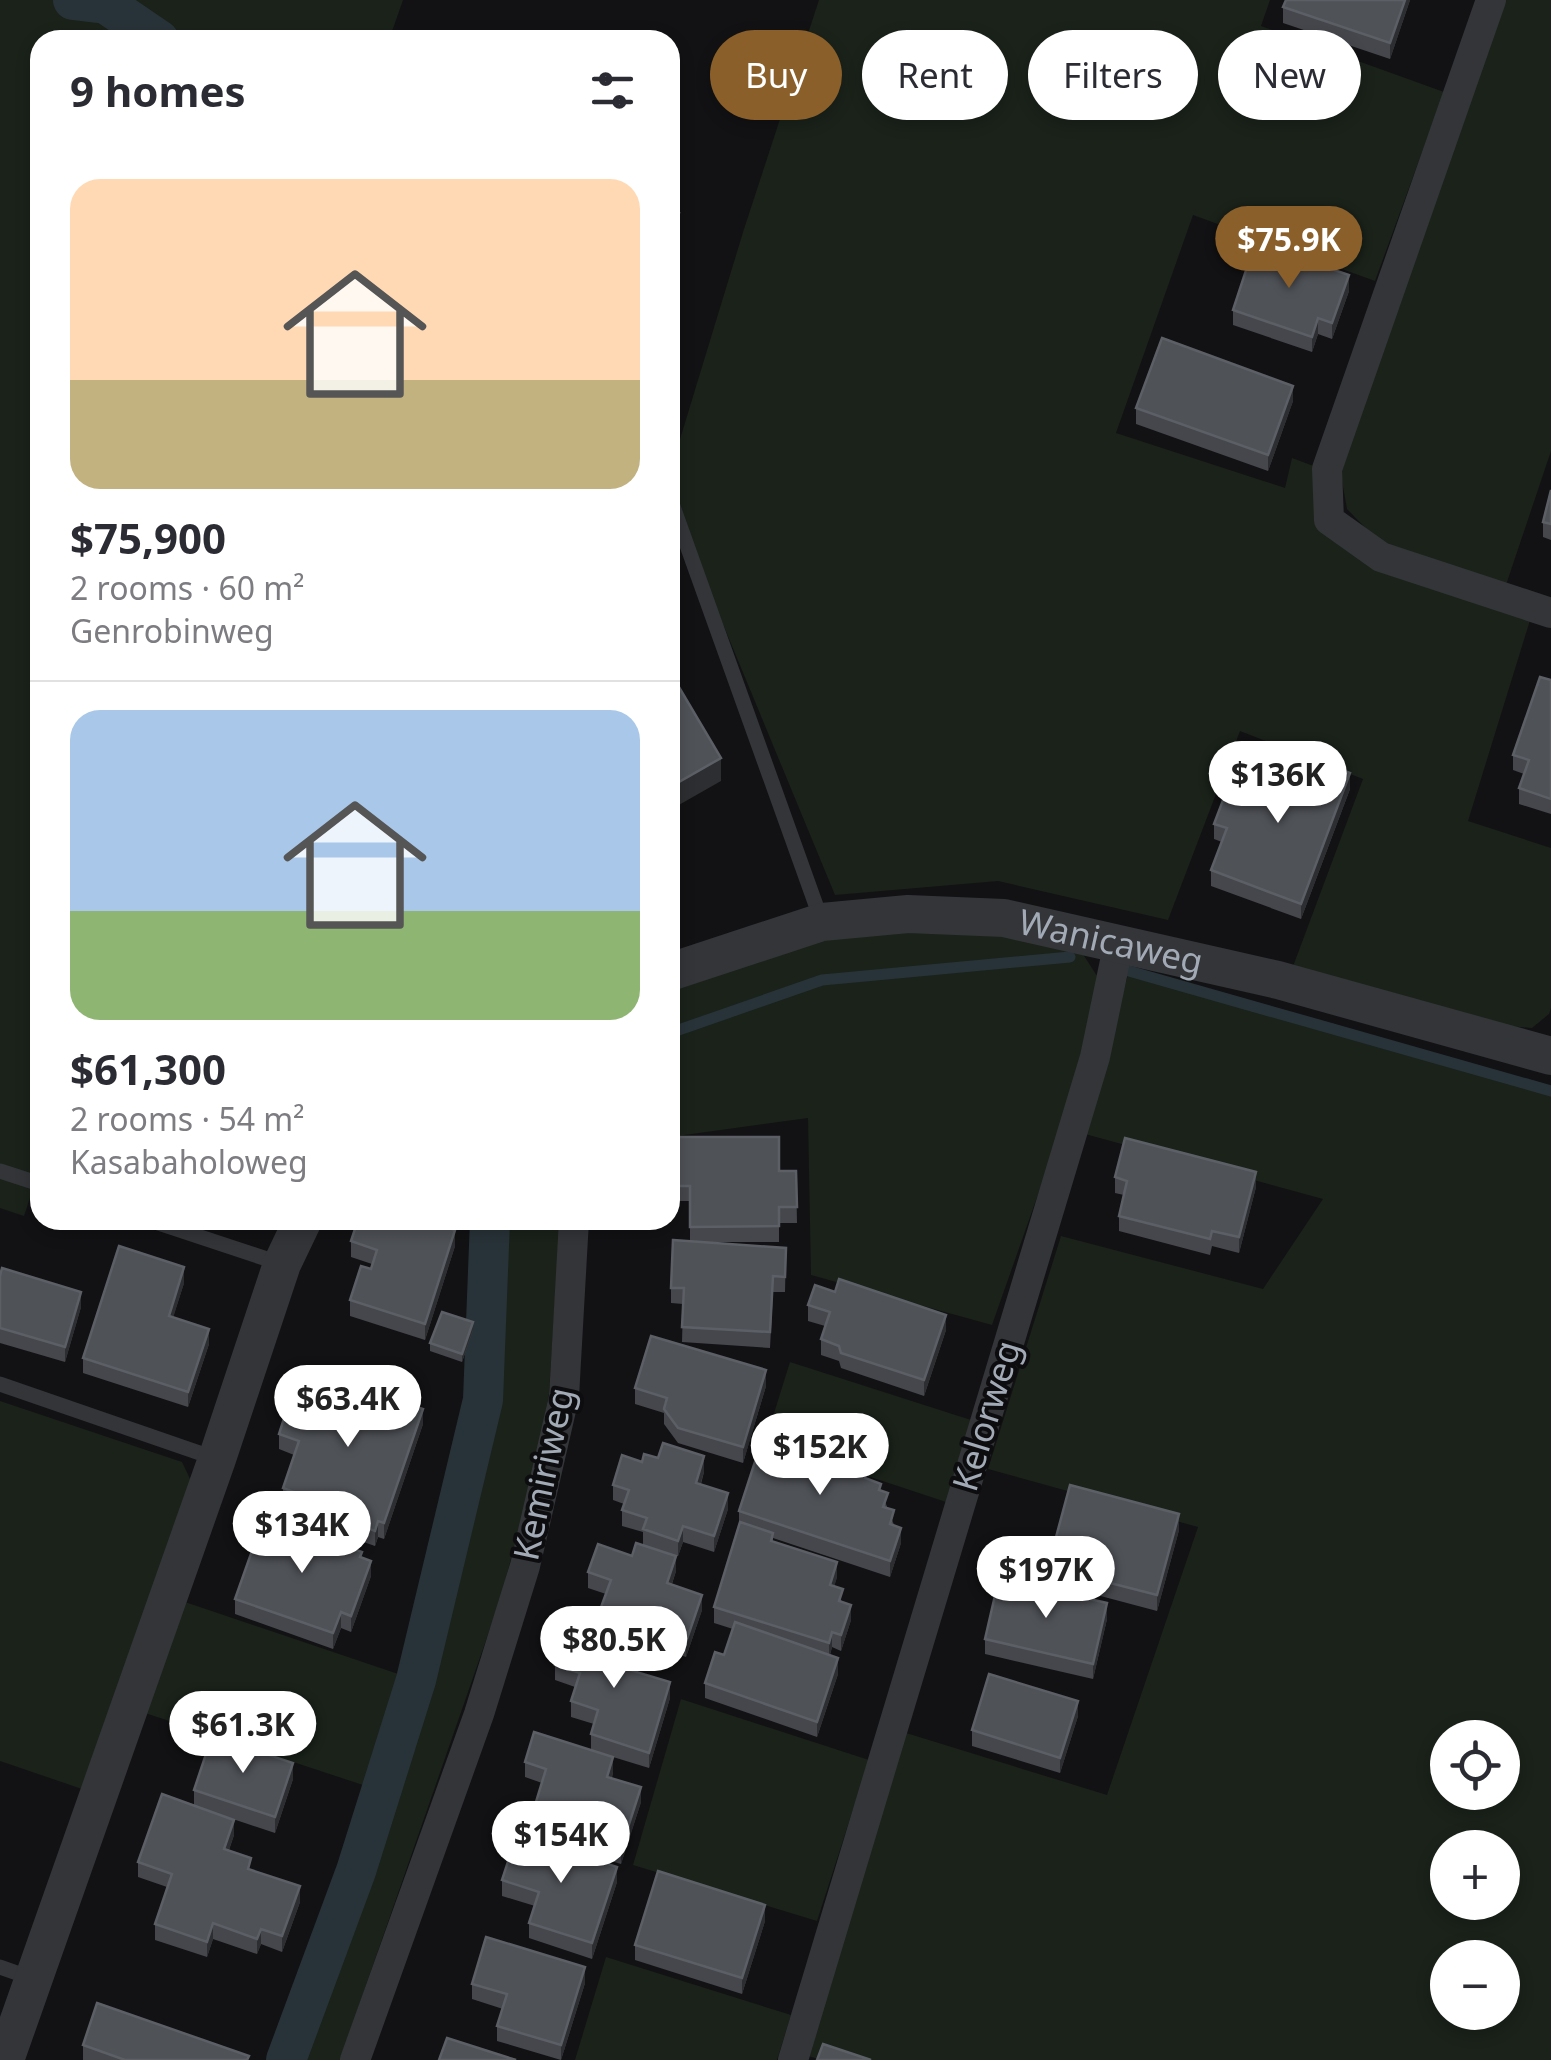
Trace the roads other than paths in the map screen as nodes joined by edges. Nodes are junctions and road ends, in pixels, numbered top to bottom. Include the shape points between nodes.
1 (1491, 0) edge
2 (680, 526) edge
3 (1551, 614) edge
4 (822, 922) junction
5 (1120, 942) junction
6 (680, 967) edge
7 (1551, 1056) edge
8 (0, 1171) edge
9 (30, 1181) edge
10 (179, 1230) edge
11 (298, 1230) edge
12 (573, 1230) edge
13 (282, 1264) junction
14 (0, 1384) edge
15 (217, 1459) junction
16 (18, 1973) edge
17 (5, 2060) edge
18 (354, 2060) edge
19 (793, 2060) edge

1 - 3 street via 1326,469 1329,520 1380,557
2 - 4 lane
4 - 5 street, Wanicaweg via 908,914 1004,918
4 - 6 street, Wanicaweg
5 - 7 street, Wanicaweg
5 - 19 street, Kelorweg via 1095,1056
8 - 9 lane
10 - 13 lane
11 - 13 street
12 - 18 street, Kemiriweg via 564,1397 525,1566
13 - 15 street
14 - 15 lane
15 - 16 street
16 - 17 street

